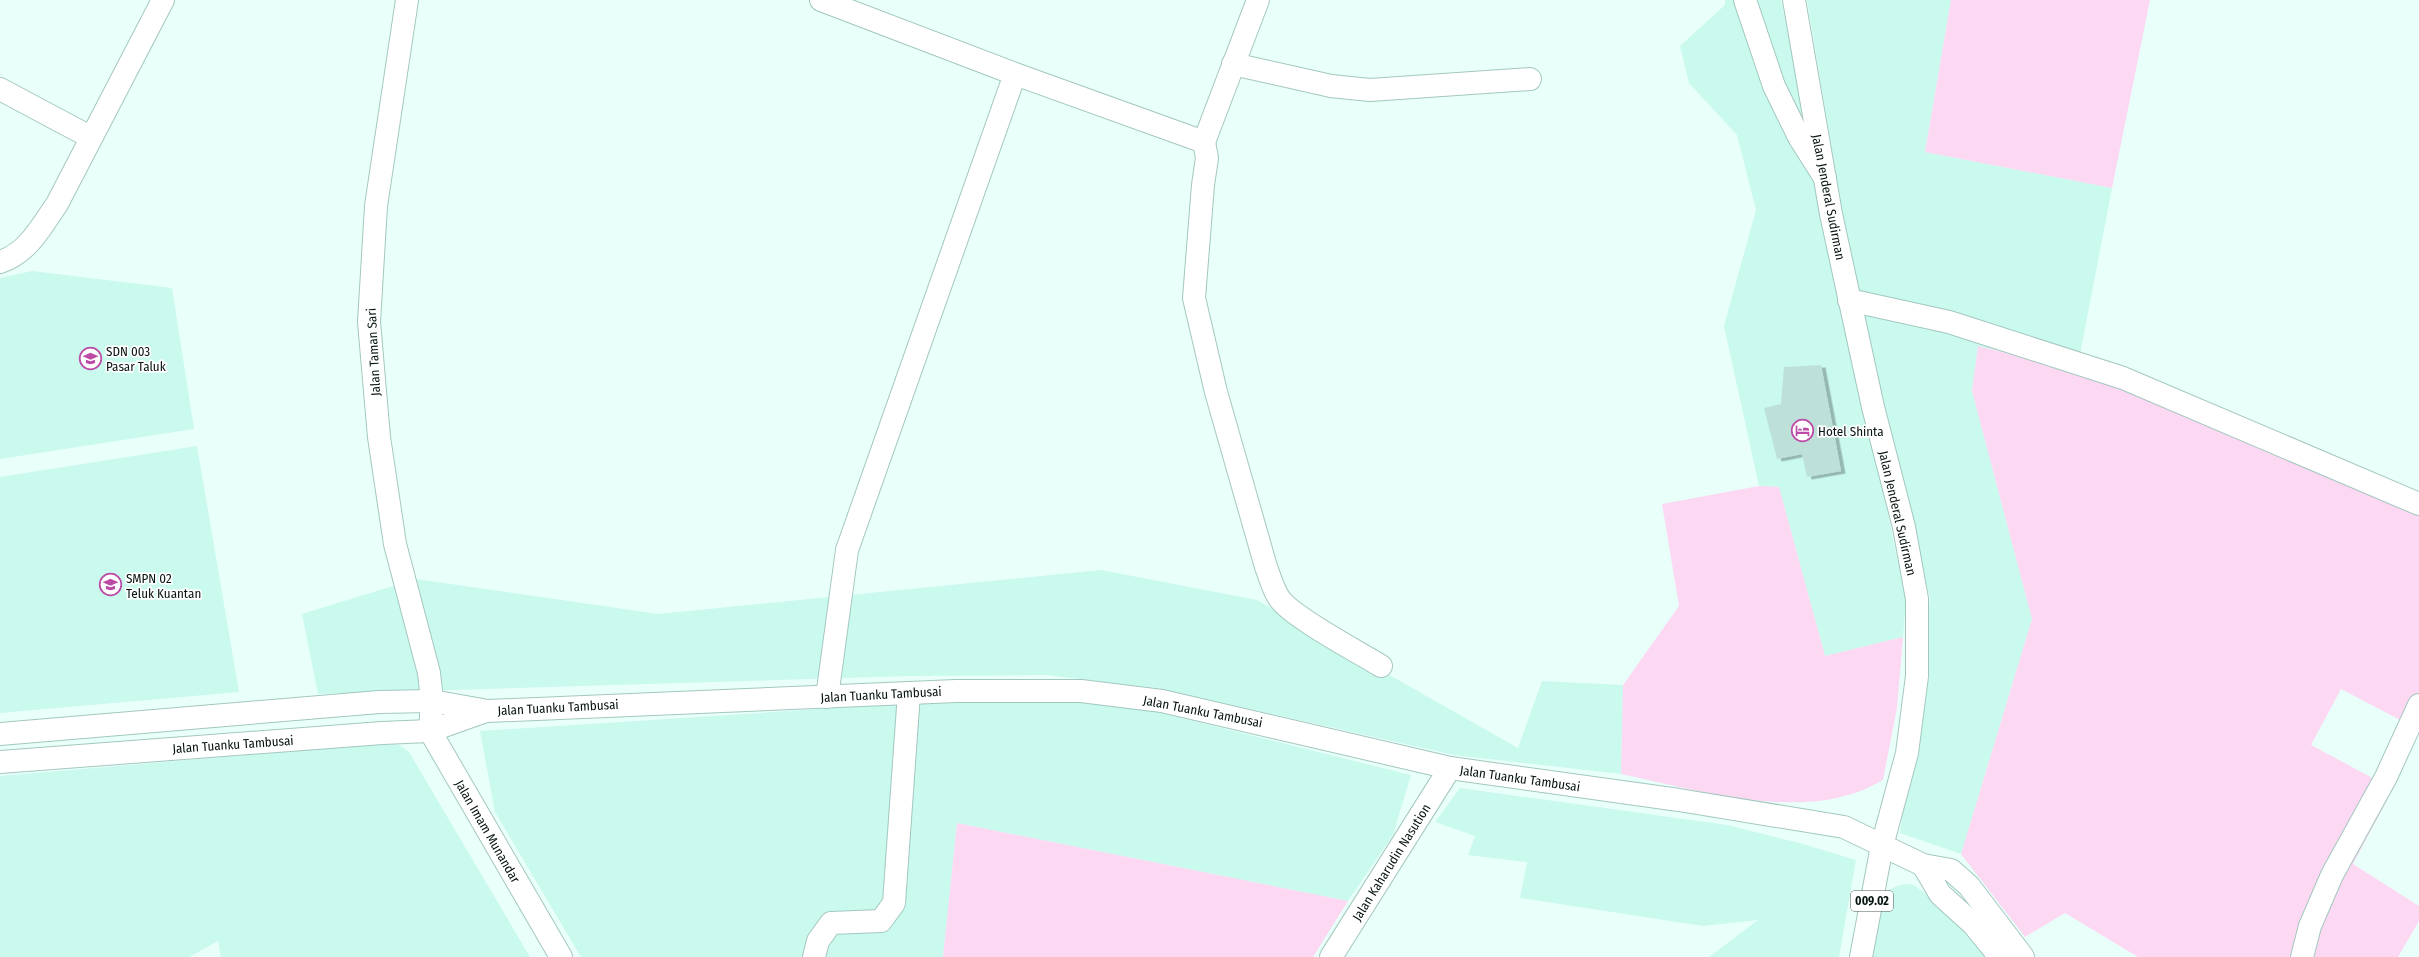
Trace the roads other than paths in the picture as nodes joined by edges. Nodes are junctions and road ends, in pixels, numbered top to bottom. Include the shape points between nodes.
1 (163, 0) edge
2 (407, 0) edge
3 (821, 0) edge
4 (1258, 0) edge
5 (1745, 0) edge
6 (1794, 0) edge
7 (1233, 64) junction
8 (1015, 74) junction
9 (1530, 79) dead end
10 (0, 89) edge
11 (90, 137) junction
12 (1204, 142) junction
13 (1825, 178) junction
14 (0, 262) edge
15 (1850, 300) junction
16 (2419, 504) edge
17 (1381, 666) dead end
18 (909, 693) junction
19 (827, 697) junction
20 (432, 701) junction
21 (2419, 705) edge
22 (488, 710) junction
23 (430, 731) junction
24 (0, 734) edge
25 (0, 762) edge
26 (1450, 768) junction
27 (1882, 846) junction
28 (1923, 865) junction
29 (561, 957) edge
30 (814, 957) edge
31 (1331, 957) edge
32 (1861, 957) edge
33 (2000, 957) edge
34 (2023, 957) edge
35 (2302, 957) edge

1 - 11 street
2 - 20 street, Jalan Taman Sari via 376,206 370,322 379,437 395,544 429,673
3 - 8 street
4 - 7 street
5 - 13 street via 1774,86 1799,136
6 - 13 street, Jalan Jenderal Sudirman / 009.02
7 - 9 street via 1331,86 1370,90
7 - 12 street
8 - 12 street
8 - 19 street via 847,550
10 - 11 street
11 - 14 street via 57,204 35,236 22,251
12 - 17 street via 1207,158 1202,185 1194,298 1216,392 1266,567 1278,598 1284,604
13 - 15 street, Jalan Jenderal Sudirman / 009.02
15 - 16 street via 1949,322 2123,378
15 - 27 street, Jalan Jenderal Sudirman / 009.02 via 1873,406 1904,527 1917,599 1917,676 1906,754
18 - 19 street, Jalan Tuanku Tambusai
18 - 26 street, Jalan Tuanku Tambusai via 956,690 1081,691 1162,701
18 - 30 street via 894,903 881,921 831,923 818,941
19 - 22 street, Jalan Tuanku Tambusai
20 - 22 street, Jalan Tuanku Tambusai
20 - 23 street
20 - 24 street, Jalan Tuanku Tambusai via 379,702
21 - 35 street via 2386,777 2332,875 2310,926
22 - 23 street, Jalan Tuanku Tambusai
23 - 25 street, Jalan Tuanku Tambusai
23 - 29 street, Jalan Imam Munandar
26 - 27 street, Jalan Tuanku Tambusai via 1679,800 1844,827
26 - 31 street, Jalan Kaharudin Nasution
27 - 28 street, Jalan Tuanku Tambusai
27 - 32 street, Jalan Jenderal Sudirman / 009.02
28 - 33 street via 1940,894 1973,924
28 - 34 street, Jalan Tuanku Tambusai via 1951,870 1963,881

